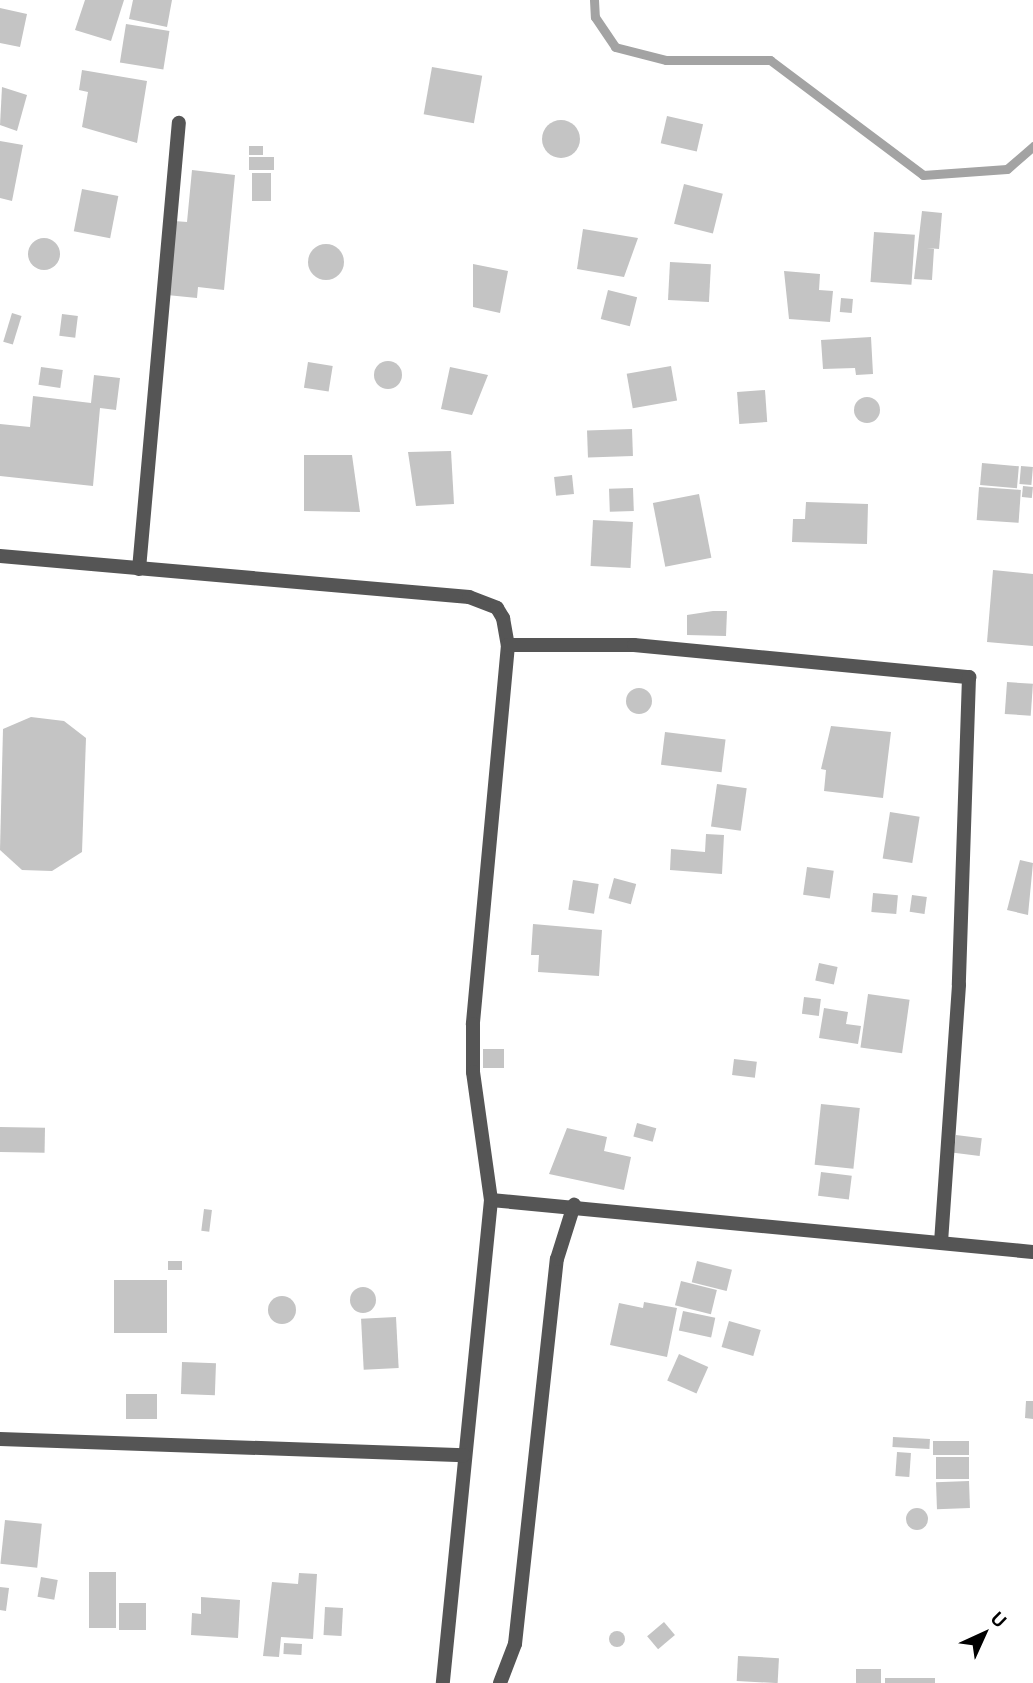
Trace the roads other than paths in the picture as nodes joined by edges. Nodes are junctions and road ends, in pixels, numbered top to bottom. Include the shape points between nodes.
1 (179, 123) dead end
2 (0, 556) edge
3 (139, 569) junction
4 (508, 645) junction
5 (491, 1200) junction
6 (574, 1205) junction
7 (940, 1240) junction
8 (1033, 1252) edge
9 (0, 1439) edge
10 (464, 1455) junction
11 (443, 1683) edge
12 (500, 1683) edge

1 - 3 street
2 - 3 street
3 - 4 street via 469,597 497,608
4 - 5 street via 473,1024 473,1072
4 - 7 street via 673,648 970,677 959,985
5 - 6 street
5 - 10 street
6 - 7 street
6 - 12 street via 557,1259 515,1644
7 - 8 street
9 - 10 street
10 - 11 street

